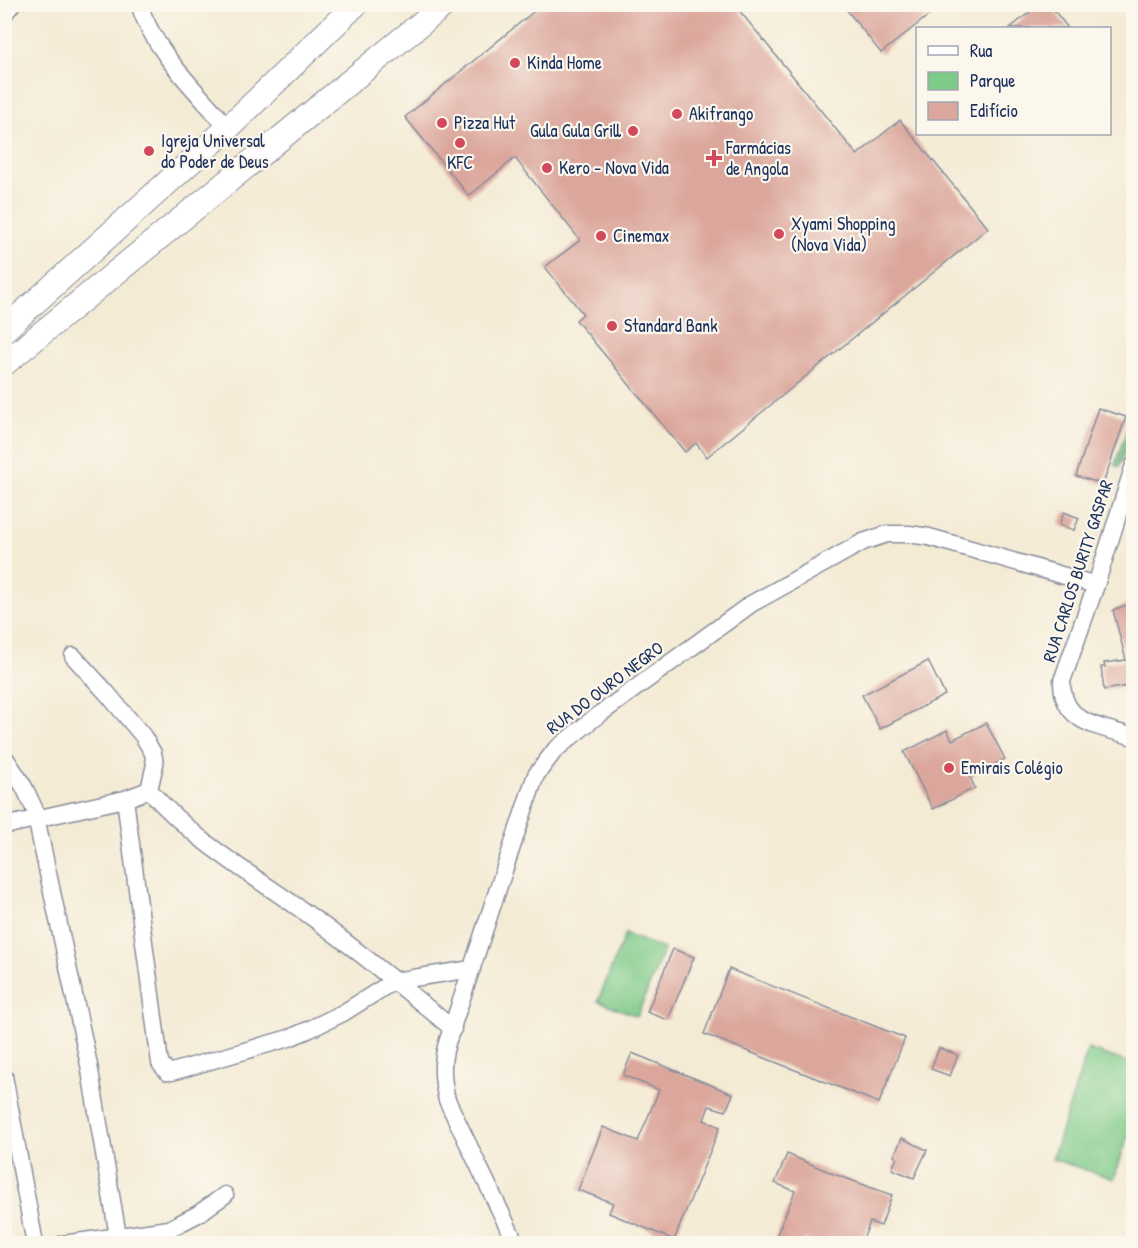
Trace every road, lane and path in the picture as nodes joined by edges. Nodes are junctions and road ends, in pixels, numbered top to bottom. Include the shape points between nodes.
1 (12, 4) edge
2 (139, 4) edge
3 (445, 4) edge
4 (349, 7) edge
5 (4, 14) edge
6 (228, 128) junction
7 (4, 330) edge
8 (4, 364) edge
9 (1134, 465) edge
10 (1096, 585) junction
11 (74, 656) dead end
12 (1134, 737) edge
13 (4, 756) edge
14 (148, 790) junction
15 (125, 799) junction
16 (36, 820) junction
17 (4, 826) edge
18 (472, 969) junction
19 (394, 981) junction
20 (453, 1029) junction
21 (4, 1076) edge
22 (225, 1195) dead end
23 (118, 1236) junction
24 (35, 1244) edge
25 (63, 1244) edge
26 (516, 1244) edge

1 - 5 street
2 - 6 street via 154,37
3 - 8 highway
4 - 6 highway
6 - 7 highway
9 - 10 street, RUA CARLOS BURITY GASPAR
10 - 12 street, RUA CARLOS BURITY GASPAR via 1062,681 1062,692 1066,706 1080,719
10 - 18 street, RUA DO OURO NEGRO via 950,542 887,534 863,542 751,604 567,739 545,762 531,789
11 - 14 street via 153,753 155,764
13 - 16 street via 24,787
14 - 15 street
14 - 19 street via 187,829 314,918
15 - 16 street
15 - 19 street via 160,1063 167,1072 308,1030
16 - 17 street
16 - 23 street via 89,1065
18 - 19 street
18 - 20 street, RUA DO OURO NEGRO
19 - 20 street
20 - 26 street, RUA DO OURO NEGRO via 443,1054 442,1083
21 - 24 street
22 - 23 street via 169,1229
23 - 25 street

